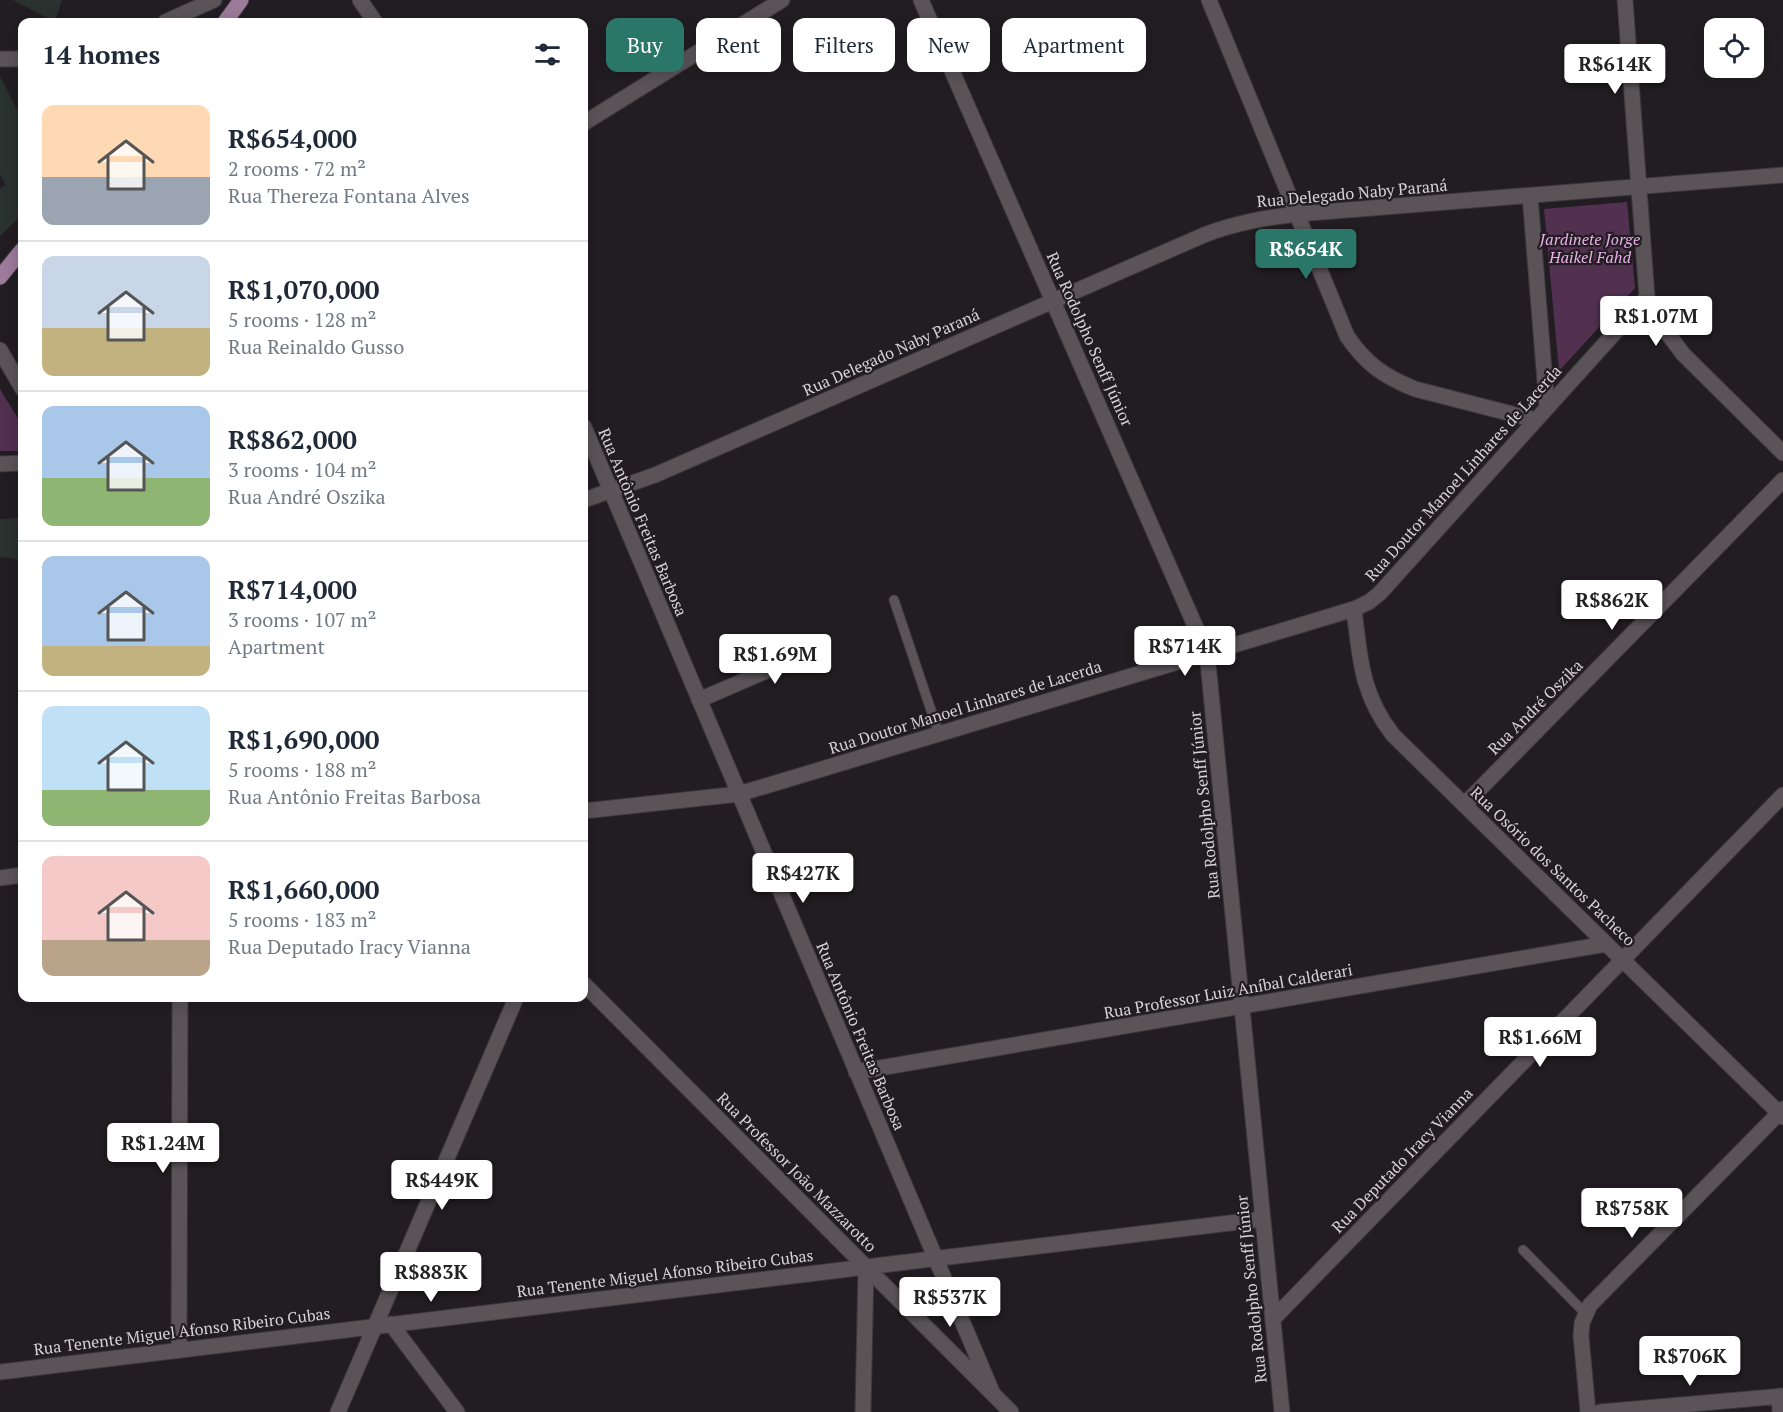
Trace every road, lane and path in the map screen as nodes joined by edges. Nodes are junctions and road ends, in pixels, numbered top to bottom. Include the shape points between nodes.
1 (214, 0) edge
2 (241, 0) edge
3 (360, 0) edge
4 (782, 0) edge
5 (921, 0) edge
6 (1209, 0) edge
7 (1625, 0) edge
8 (174, 18) edge
9 (228, 18) edge
10 (372, 18) edge
11 (0, 59) edge
12 (18, 59) edge
13 (588, 121) edge
14 (1783, 175) edge
15 (1639, 187) junction
16 (1530, 196) junction
17 (1297, 214) junction
18 (18, 255) edge
19 (0, 277) edge
20 (1647, 297) junction
21 (1054, 300) junction
22 (0, 350) edge
23 (18, 381) edge
24 (1547, 407) junction
25 (1536, 420) junction
26 (588, 436) edge
27 (1783, 453) edge
28 (18, 463) edge
29 (0, 464) edge
30 (1783, 480) edge
31 (611, 491) junction
32 (588, 499) edge
33 (894, 600) dead end
34 (1354, 609) junction
35 (810, 652) dead end
36 (1207, 653) junction
37 (699, 700) junction
38 (939, 734) junction
39 (739, 794) junction
40 (1783, 795) edge
41 (1464, 805) junction
42 (588, 811) edge
43 (18, 876) edge
44 (0, 878) edge
45 (1606, 944) junction
46 (1622, 960) junction
47 (588, 988) edge
48 (180, 1002) edge
49 (514, 1002) edge
50 (1242, 1007) junction
51 (856, 1072) junction
52 (1782, 1113) edge
53 (1263, 1219) junction
54 (1523, 1250) dead end
55 (935, 1258) junction
56 (866, 1267) junction
57 (1586, 1312) junction
58 (1273, 1319) junction
59 (391, 1324) junction
60 (375, 1326) junction
61 (179, 1350) junction
62 (0, 1372) edge
63 (993, 1394) junction
64 (1781, 1396) edge
65 (338, 1412) edge
66 (457, 1412) edge
67 (863, 1412) edge
68 (1011, 1412) edge
69 (1282, 1412) edge
70 (1588, 1412) edge
71 (1600, 1412) edge
72 (1780, 1412) edge

1 - 8 street
2 - 9 main road
3 - 10 street
4 - 13 street
5 - 21 street, Rua Rodolpho Senff Júnior
6 - 17 street
7 - 15 street
11 - 12 street
14 - 15 street, Rua Delegado Naby Paraná
15 - 16 street, Rua Delegado Naby Paraná
15 - 20 street
16 - 17 street, Rua Delegado Naby Paraná
16 - 24 street
17 - 21 street, Rua Delegado Naby Paraná via 1223,228
17 - 25 street via 1347,336 1374,368 1415,389
18 - 19 main road
20 - 24 street, Rua Doutor Manoel Linhares de Lacerda
20 - 27 street via 1659,322 1683,354
21 - 31 street, Rua Delegado Naby Paraná
21 - 36 street, Rua Rodolpho Senff Júnior
22 - 23 street
24 - 25 street, Rua Doutor Manoel Linhares de Lacerda
25 - 34 street, Rua Doutor Manoel Linhares de Lacerda via 1380,593
26 - 31 street, Rua Antônio Freitas Barbosa
28 - 29 street
30 - 41 street, Rua André Oszika
31 - 32 street, Rua Delegado Naby Paraná
31 - 37 street, Rua Antônio Freitas Barbosa
33 - 38 lane
34 - 36 street, Rua Doutor Manoel Linhares de Lacerda
34 - 41 street, Rua Osório dos Santos Pacheco via 1362,670 1373,706 1393,735
35 - 37 street
36 - 38 street, Rua Doutor Manoel Linhares de Lacerda
36 - 50 street, Rua Rodolpho Senff Júnior
37 - 39 street, Rua Antônio Freitas Barbosa
38 - 39 street, Rua Doutor Manoel Linhares de Lacerda
39 - 42 street, Rua Doutor Manoel Linhares de Lacerda
39 - 51 street, Rua Antônio Freitas Barbosa
40 - 46 street, Rua Deputado Iracy Vianna
41 - 45 street, Rua Osório dos Santos Pacheco
43 - 44 street
45 - 46 street, Rua Osório dos Santos Pacheco
45 - 50 street, Rua Professor Luiz Aníbal Calderari
46 - 52 street, Rua Osório dos Santos Pacheco
46 - 58 street, Rua Deputado Iracy Vianna
47 - 56 street, Rua Professor João Mazzarotto
48 - 61 street
49 - 60 street
50 - 51 street, Rua Professor Luiz Aníbal Calderari
50 - 53 street, Rua Rodolpho Senff Júnior
51 - 55 street, Rua Antônio Freitas Barbosa
52 - 57 street
53 - 55 street, Rua Tenente Miguel Afonso Ribeiro Cubas
53 - 58 street, Rua Rodolpho Senff Júnior
54 - 57 lane
55 - 56 street, Rua Tenente Miguel Afonso Ribeiro Cubas
55 - 63 street, Rua Antônio Freitas Barbosa
56 - 59 street, Rua Tenente Miguel Afonso Ribeiro Cubas
56 - 63 street, Rua Professor João Mazzarotto
56 - 67 street
57 - 70 street via 1581,1336
58 - 69 street, Rua Rodolpho Senff Júnior
59 - 60 street, Rua Tenente Miguel Afonso Ribeiro Cubas
59 - 66 street
60 - 61 street, Rua Tenente Miguel Afonso Ribeiro Cubas
60 - 65 street
61 - 62 street, Rua Tenente Miguel Afonso Ribeiro Cubas
63 - 68 street, Rua Professor João Mazzarotto
64 - 71 street
64 - 72 street

